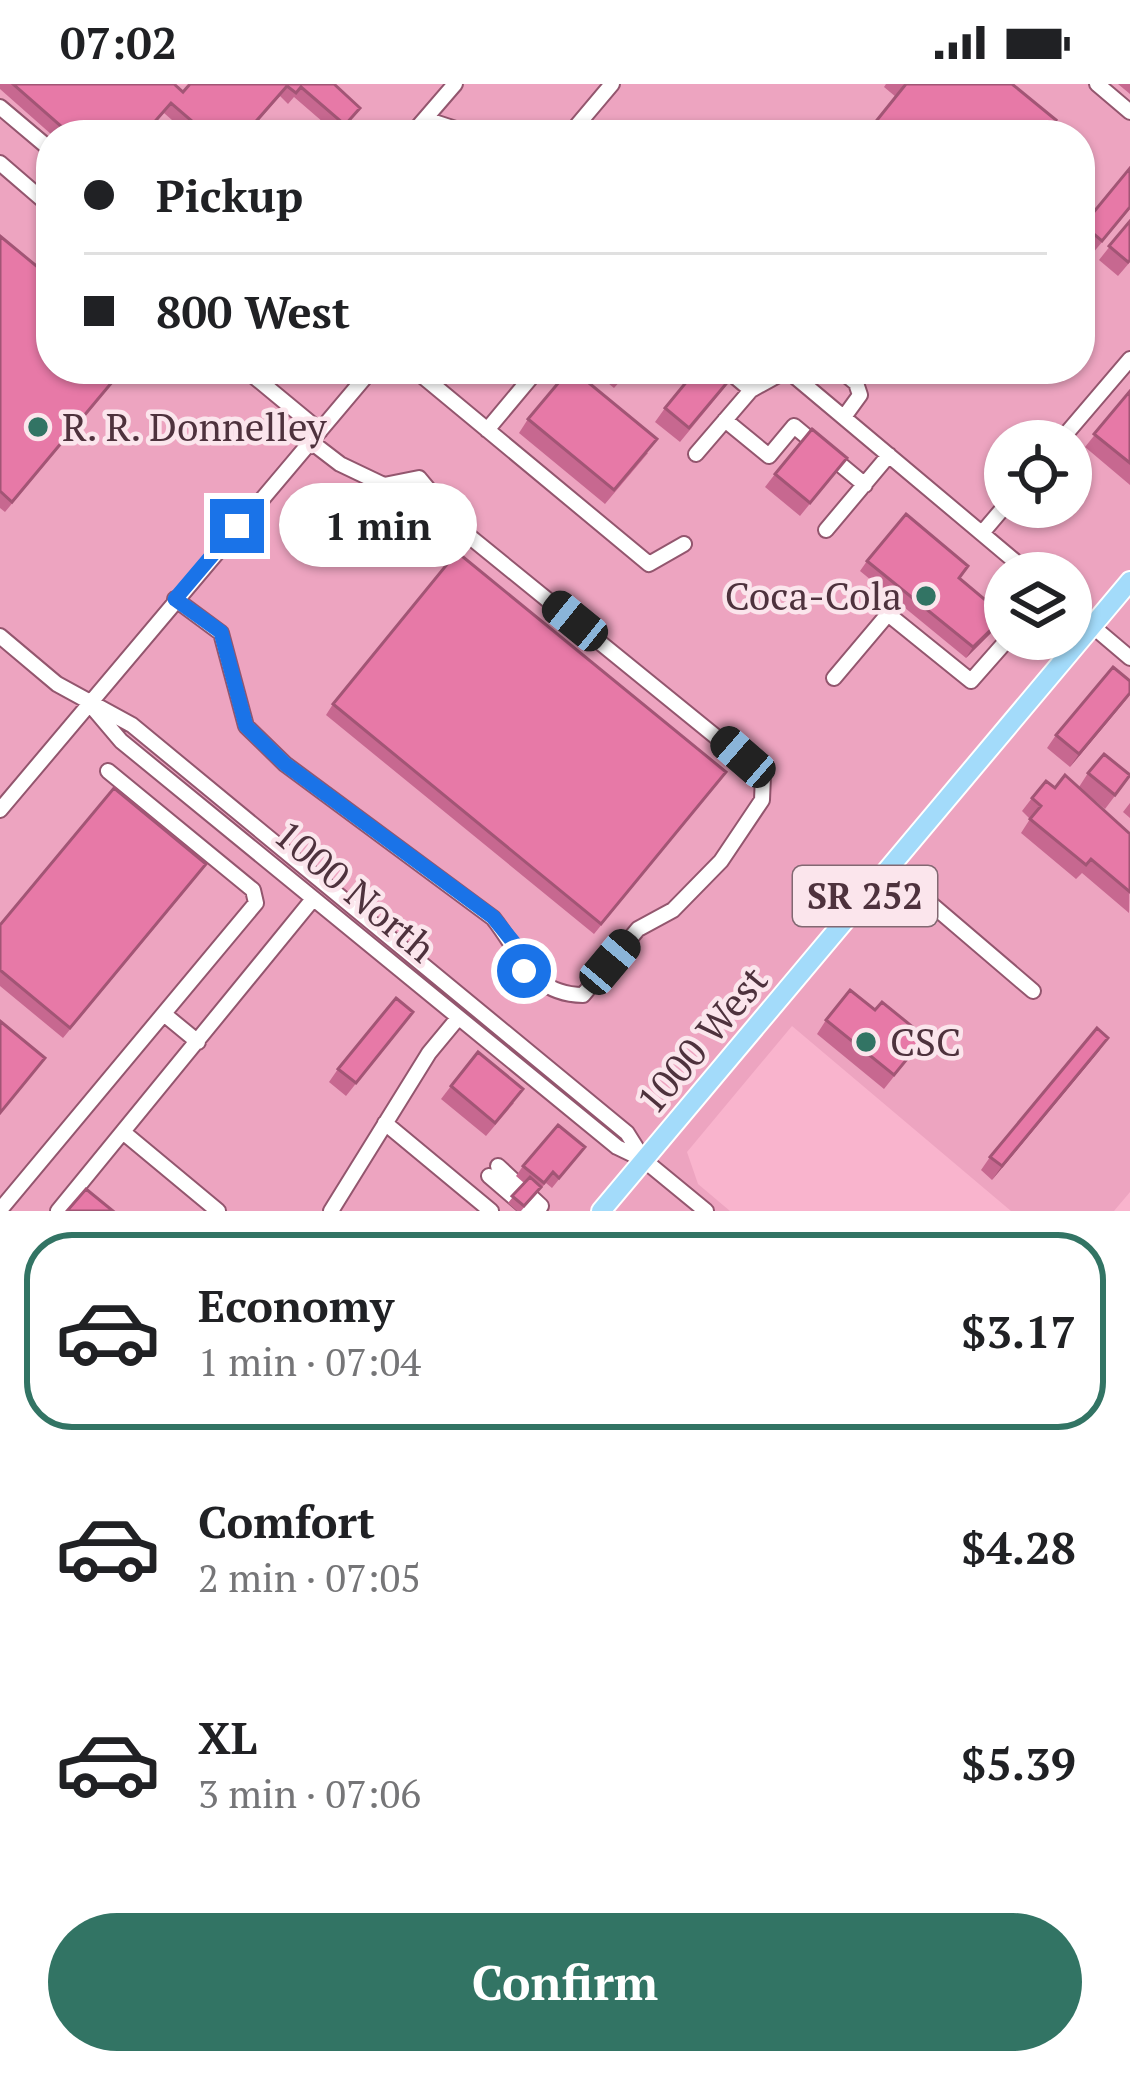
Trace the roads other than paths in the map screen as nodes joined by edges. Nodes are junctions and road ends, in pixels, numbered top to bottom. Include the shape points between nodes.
1 (455, 84) edge
2 (612, 84) edge
3 (1097, 84) edge
4 (0, 107) edge
5 (1130, 112) edge
6 (424, 118) joint
7 (430, 120) edge
8 (582, 120) edge
9 (36, 137) edge
10 (0, 164) edge
11 (36, 194) edge
12 (1130, 359) edge
13 (261, 384) edge
14 (359, 384) edge
15 (432, 384) edge
16 (526, 384) edge
17 (745, 384) edge
18 (760, 384) edge
19 (806, 384) edge
20 (856, 384) edge
21 (751, 389) junction
22 (844, 417) junction
23 (725, 420) junction
24 (1078, 420) edge
25 (488, 430) junction
26 (315, 436) junction
27 (695, 454) dead end
28 (889, 455) junction
29 (865, 484) junction
30 (986, 528) edge
31 (826, 530) dead end
32 (982, 533) junction
33 (684, 544) dead end
34 (1004, 552) edge
35 (1130, 581) edge
36 (175, 599) junction
37 (1092, 626) joint
38 (0, 635) edge
39 (1130, 658) edge
40 (990, 660) edge
41 (1063, 660) edge
42 (834, 677) dead end
43 (90, 704) junction
44 (108, 771) dead end
45 (0, 810) edge
46 (889, 868) junction
47 (313, 898) junction
48 (1034, 991) dead end
49 (164, 1014) junction
50 (458, 1018) junction
51 (198, 1042) junction
52 (385, 1124) junction
53 (123, 1132) junction
54 (644, 1160) junction
55 (494, 1171) dead end
56 (0, 1210) edge
57 (58, 1211) edge
58 (218, 1211) edge
59 (332, 1211) edge
60 (491, 1211) edge
61 (533, 1211) edge
62 (601, 1211) edge
63 (706, 1211) edge

1 - 6 street
2 - 8 street
3 - 5 street
4 - 9 street
6 - 7 street
10 - 11 street
12 - 24 street
13 - 26 street
14 - 26 street
15 - 25 street
16 - 25 street
17 - 21 street
18 - 21 street
19 - 22 street
20 - 22 street via 860,395
21 - 23 street
22 - 28 street
23 - 27 street
23 - 29 street via 769,456 794,426
25 - 33 street via 649,564
26 - 36 street
26 - 36 street via 340,464 384,485 418,478 464,532 763,775 762,800 721,861 673,910 638,929 583,995 562,994 524,971 493,917 285,764 246,726 221,632
28 - 29 street
28 - 32 street
29 - 31 street
30 - 32 street
32 - 34 street
35 - 37 main road, 1000 West / SR 252
36 - 43 street
37 - 39 street
38 - 43 street, 1000 North
40 - 42 street via 971,681 888,614
41 - 46 main road, 1000 West / SR 252
43 - 45 street
43 - 47 street, 1000 North via 121,741
43 - 54 street, 1000 North via 150,740 627,1133
44 - 49 street via 254,890 256,903
46 - 48 street
46 - 54 main road, 1000 West / SR 252
47 - 50 street, 1000 North
47 - 51 street
49 - 51 street
49 - 56 street
50 - 52 street
50 - 54 street, 1000 North via 617,1147
51 - 53 street
52 - 59 street
52 - 60 street
53 - 57 street via 81,1196
53 - 58 street
54 - 62 main road, 1000 West / SR 252
54 - 63 street, 1000 North
55 - 61 street via 533,1197 541,1206

